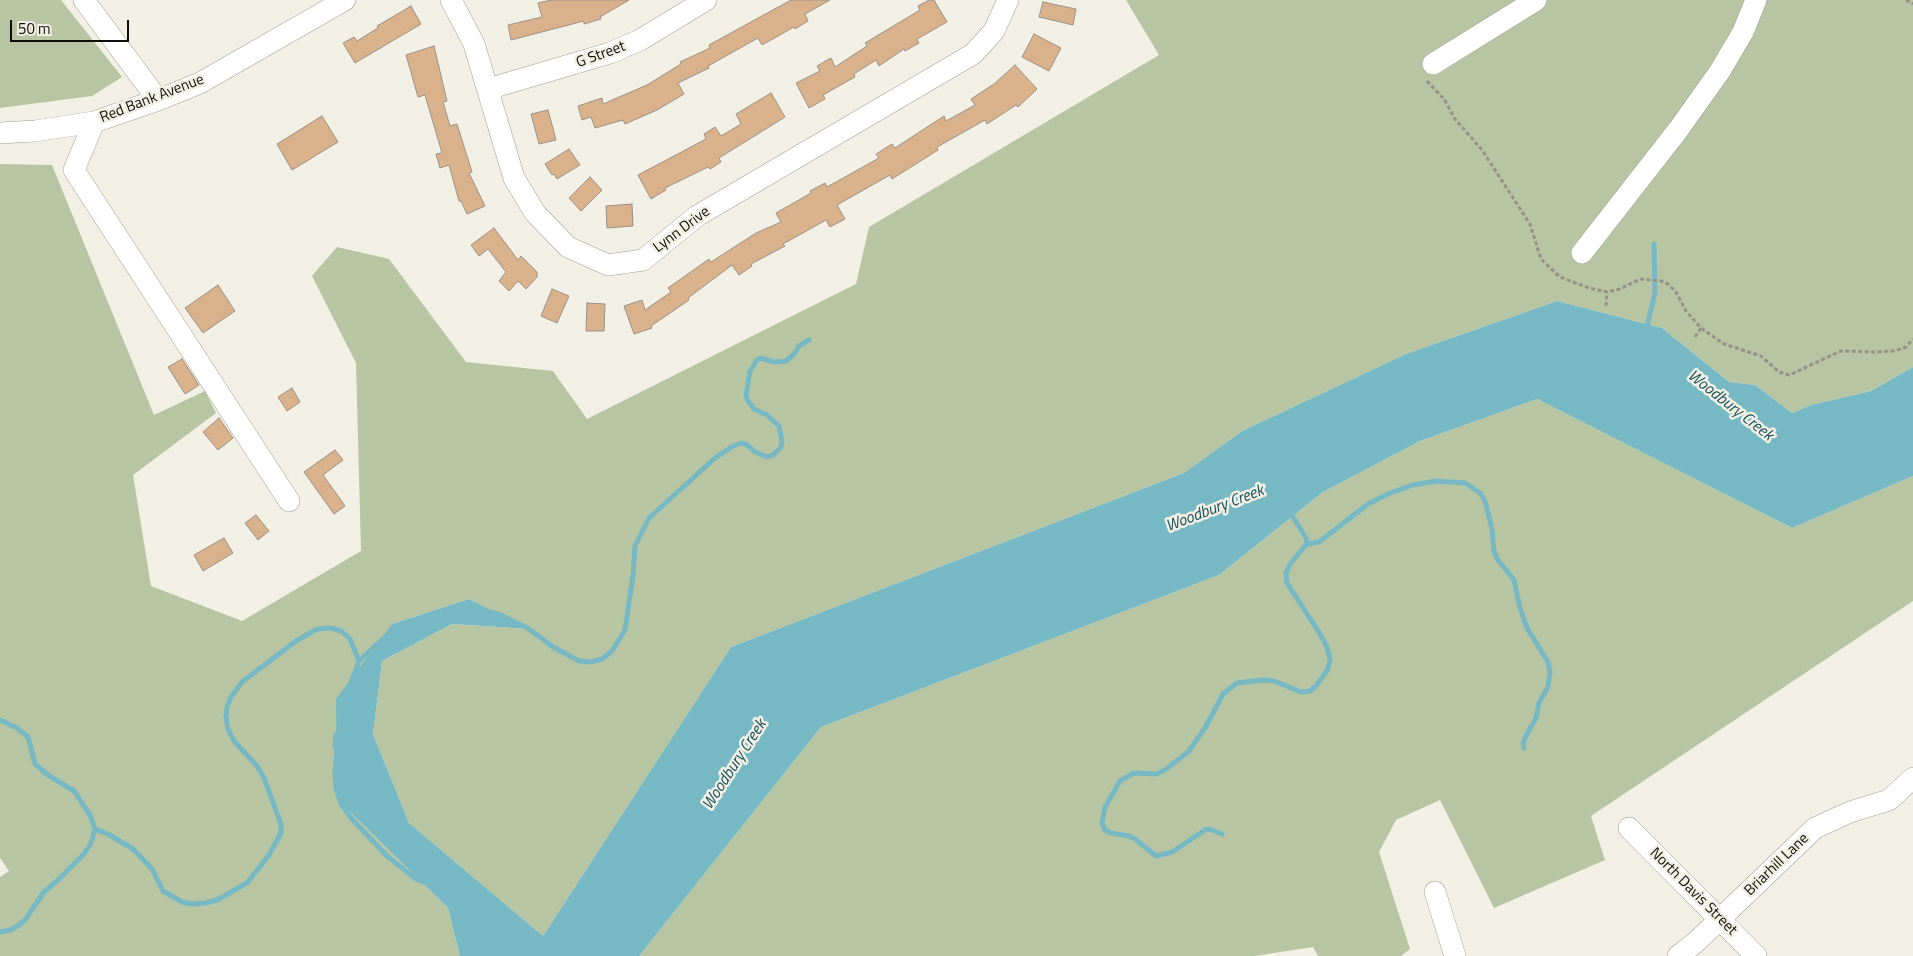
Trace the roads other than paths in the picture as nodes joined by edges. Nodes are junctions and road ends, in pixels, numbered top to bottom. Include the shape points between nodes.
1 (85, 0) edge
2 (345, 0) edge
3 (451, 0) edge
4 (706, 0) edge
5 (1008, 0) edge
6 (1536, 0) edge
7 (1756, 0) edge
8 (1433, 64) road end
9 (488, 89) junction
10 (158, 100) junction
11 (94, 122) junction
12 (0, 133) edge
13 (1582, 253) dead end
14 (289, 501) dead end
15 (1913, 778) edge
16 (1629, 828) dead end
17 (1436, 892) dead end
18 (1720, 920) junction
19 (1455, 956) edge
20 (1678, 956) edge
21 (1756, 956) edge

1 - 10 street
2 - 10 street, Red Bank Avenue via 200,83
3 - 9 street, Lynn Drive via 474,44
4 - 9 street, G Street via 640,40 610,53
5 - 9 street, Lynn Drive via 994,31 973,54 696,216 643,260 608,265 568,247 535,213 514,178
6 - 8 street
7 - 13 street via 1743,32 1720,70 1678,130
10 - 11 street, Red Bank Avenue
11 - 12 street, Red Bank Avenue
11 - 14 street via 74,170
15 - 18 street, Briarhill Lane via 1888,800 1815,828
16 - 18 street, North Davis Street
17 - 19 street
18 - 20 street, Briarhill Lane
18 - 21 street, North Davis Street

